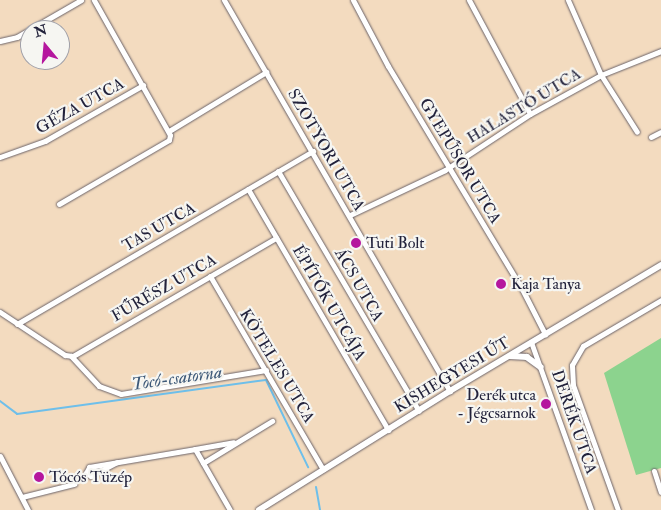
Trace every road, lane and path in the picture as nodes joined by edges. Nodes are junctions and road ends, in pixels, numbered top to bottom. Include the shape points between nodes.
1 (81, 0) edge
2 (94, 0) edge
3 (224, 0) edge
4 (353, 0) edge
5 (469, 0) edge
6 (568, 0) edge
7 (0, 42) edge
8 (661, 51) edge
9 (266, 72) junction
10 (601, 75) junction
11 (143, 85) junction
12 (530, 114) junction
13 (169, 131) junction
14 (637, 132) dead end
15 (661, 132) edge
16 (651, 137) dead end
17 (313, 151) junction
18 (0, 157) edge
19 (450, 166) junction
20 (278, 171) junction
21 (248, 189) junction
22 (59, 204) dead end
23 (350, 215) junction
24 (276, 238) junction
25 (661, 265) edge
26 (210, 276) junction
27 (661, 300) edge
28 (0, 312) edge
29 (17, 324) junction
30 (545, 334) junction
31 (532, 342) junction
32 (68, 356) junction
33 (508, 356) junction
34 (541, 367) junction
35 (266, 370) junction
36 (450, 390) junction
37 (418, 411) junction
38 (272, 421) dead end
39 (388, 430) junction
40 (236, 441) junction
41 (214, 445) junction
42 (195, 449) junction
43 (216, 454) junction
44 (0, 456) edge
45 (117, 462) junction
46 (203, 463) junction
47 (324, 469) junction
48 (654, 471) dead end
49 (74, 484) dead end
50 (661, 492) edge
51 (22, 497) junction
52 (28, 510) edge
53 (230, 510) edge
54 (259, 510) edge
55 (592, 510) edge
56 (618, 510) edge

1 - 7 street via 18,37
2 - 11 street
3 - 9 street, SZOTYORI UTCA
4 - 19 street, GYEPŰSOR UTCA via 388,66
5 - 12 street
6 - 10 street
8 - 10 street, HALASTÓ UTCA
9 - 13 street
9 - 17 street, SZOTYORI UTCA
10 - 12 street, HALASTÓ UTCA
10 - 14 street
11 - 13 street
11 - 18 street, GÉZA UTCA via 45,141
12 - 19 street, HALASTÓ UTCA
13 - 22 street via 169,140
15 - 16 street
17 - 20 street, TAS UTCA
17 - 23 street, SZOTYORI UTCA
19 - 23 street, HALASTÓ UTCA
19 - 30 street, GYEPŰSOR UTCA
20 - 21 street, TAS UTCA
20 - 37 street, ÁCS UTCA
21 - 24 street, ÉPÍTŐK UTCÁJA
21 - 29 street, TAS UTCA
23 - 36 street, SZOTYORI UTCA
24 - 26 street, FŰRÉSZ UTCA
24 - 39 street, ÉPÍTŐK UTCÁJA
25 - 30 street, KISHEGYESI ÚT
26 - 32 street, FŰRÉSZ UTCA
26 - 35 street, KÖTELES UTCA
27 - 56 street, DERÉK UTCA via 583,346 572,365 573,384
28 - 29 street
29 - 32 street
30 - 31 street, KISHEGYESI ÚT
31 - 33 street, KISHEGYESI ÚT
31 - 34 street, DERÉK UTCA
32 - 35 street via 99,386 121,394
33 - 34 street via 527,357
33 - 36 street, KISHEGYESI ÚT
34 - 55 street, DERÉK UTCA
35 - 47 street, KÖTELES UTCA
36 - 37 street, KISHEGYESI ÚT
37 - 39 street, KISHEGYESI ÚT
38 - 40 street
39 - 47 street, KISHEGYESI ÚT
40 - 41 street
40 - 43 street
41 - 42 street
41 - 43 street
42 - 45 street
42 - 46 street
43 - 46 street
44 - 51 street
45 - 45 street via 89,467 86,473 91,476
46 - 53 street
47 - 54 street, KISHEGYESI ÚT
48 - 50 street
49 - 51 street
51 - 52 street

